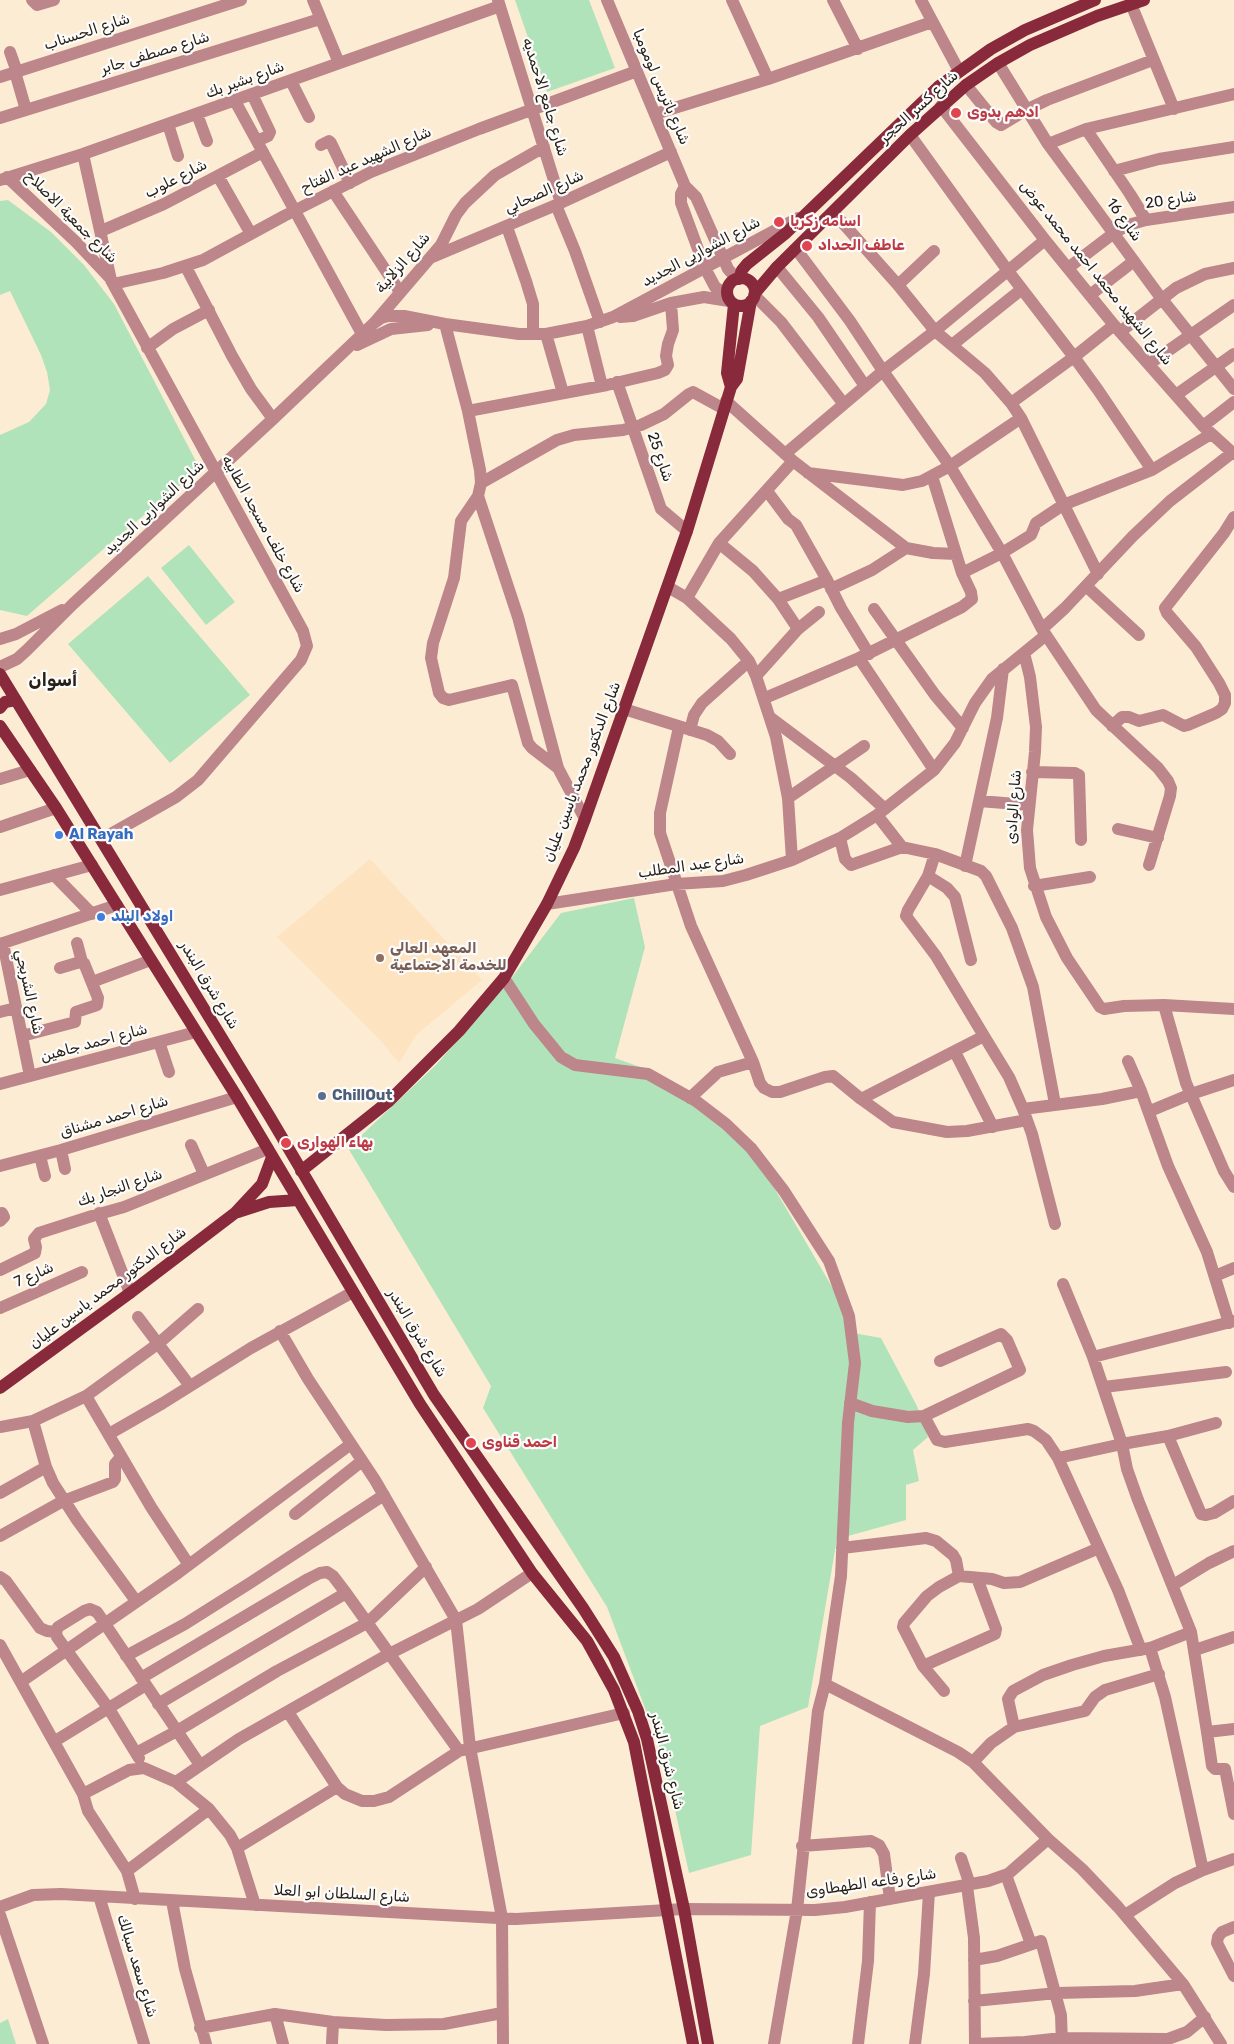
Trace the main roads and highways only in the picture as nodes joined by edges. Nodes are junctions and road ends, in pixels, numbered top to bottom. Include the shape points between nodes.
1 (1144, 0) edge
2 (1091, 1) edge
3 (738, 279) junction
4 (753, 296) junction
5 (730, 300) junction
6 (730, 387) junction
7 (0, 674) edge
8 (16, 700) junction
9 (0, 708) edge
10 (0, 726) edge
11 (270, 1153) junction
12 (301, 1171) junction
13 (298, 1200) junction
14 (235, 1213) junction
15 (0, 1388) edge
16 (549, 1562) junction
17 (532, 1573) junction
18 (563, 1581) junction
19 (548, 1594) junction
20 (693, 2044) edge
21 (708, 2044) edge

1 - 4 main road, شارع كسر الحجر via 1030,45 966,85 910,135 777,267
2 - 3 main road, شارع كسر الحجر via 1025,30 959,71 918,105 775,243 747,264
3 - 4 main road via 750,282
3 - 5 main road via 730,284
4 - 5 main road via 743,306
4 - 6 main road, شارع الدكتور محمد ياسين عليان via 737,379
5 - 6 main road, شارع الدكتور محمد ياسين عليان via 727,373
6 - 12 main road, شارع الدكتور محمد ياسين عليان via 668,586 574,848 547,904 504,978 459,1032 393,1097
7 - 8 main road, شارع شرق البندر
8 - 9 main road via 5,702
8 - 12 main road, شارع شرق البندر
10 - 11 main road, شارع شرق البندر via 56,808
11 - 13 main road, شارع شرق البندر
11 - 14 main road, شارع الدكتور محمد ياسين عليان via 265,1178
12 - 16 main road, شارع شرق البندر via 434,1396
13 - 14 main road, شارع الدكتور محمد ياسين عليان via 269,1202
13 - 17 main road, شارع شرق البندر via 420,1404
14 - 15 main road, شارع الدكتور محمد ياسين عليان
16 - 17 main road via 538,1566
16 - 18 main road, شارع شرق البندر
17 - 19 main road, شارع شرق البندر
18 - 19 main road via 560,1589
18 - 21 main road, شارع شرق البندر via 614,1657 647,1739 684,1909
19 - 20 main road, شارع شرق البندر via 587,1641 614,1690 634,1742

